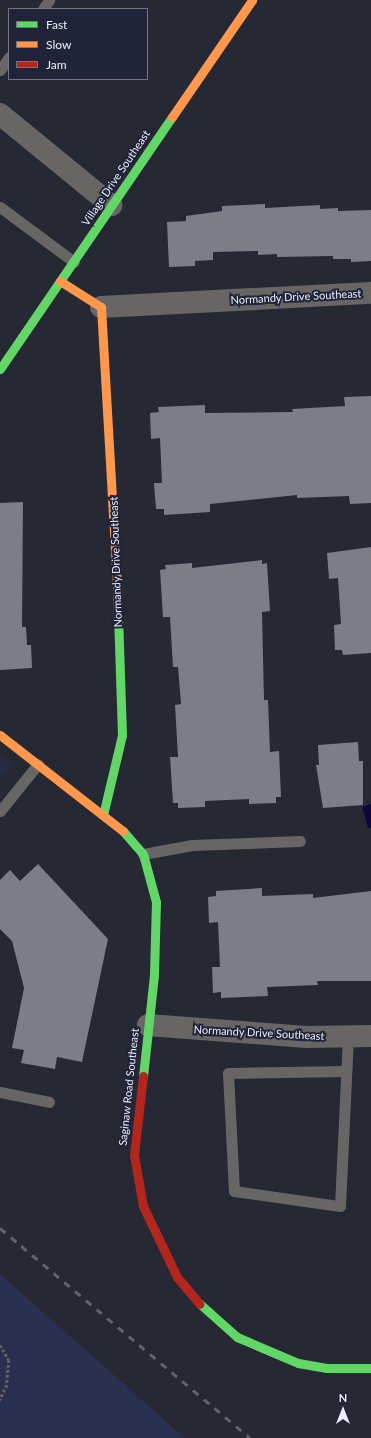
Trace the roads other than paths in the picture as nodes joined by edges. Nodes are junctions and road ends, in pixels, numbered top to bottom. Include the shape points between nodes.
1 (252, 0) edge
2 (8, 58) edge
3 (0, 70) edge
4 (0, 114) edge
5 (111, 205) junction
6 (0, 207) edge
7 (74, 262) junction
8 (60, 282) junction
9 (371, 294) edge
10 (102, 307) junction
11 (0, 369) edge
12 (0, 735) edge
13 (38, 764) junction
14 (0, 809) edge
15 (103, 815) junction
16 (300, 841) dead end
17 (143, 854) junction
18 (148, 1026) junction
19 (348, 1036) junction
20 (371, 1036) edge
21 (346, 1071) junction
22 (0, 1092) edge
23 (49, 1102) dead end
24 (371, 1368) edge

1 - 5 street, Village Drive Southeast
2 - 3 lane
4 - 5 street
5 - 7 street, Village Drive Southeast
6 - 7 lane
7 - 8 street, Village Drive Southeast
8 - 10 street
8 - 11 street, Village Drive Southeast
9 - 10 street, Normandy Drive Southeast
10 - 15 street, Normandy Drive Southeast via 115,530 122,735
12 - 13 street
13 - 14 lane
13 - 15 street
15 - 17 street
16 - 17 lane via 192,845
17 - 18 street, Saginaw Road Southeast via 156,902 154,975
18 - 19 street, Normandy Drive Southeast via 307,1038
18 - 24 street, Saginaw Road Southeast via 134,1155 136,1180 158,1244 176,1277 191,1296 238,1337 298,1362 327,1368
19 - 20 street, Normandy Drive Southeast
19 - 21 lane
21 - 21 lane via 340,1206 234,1191 228,1073
22 - 23 lane

